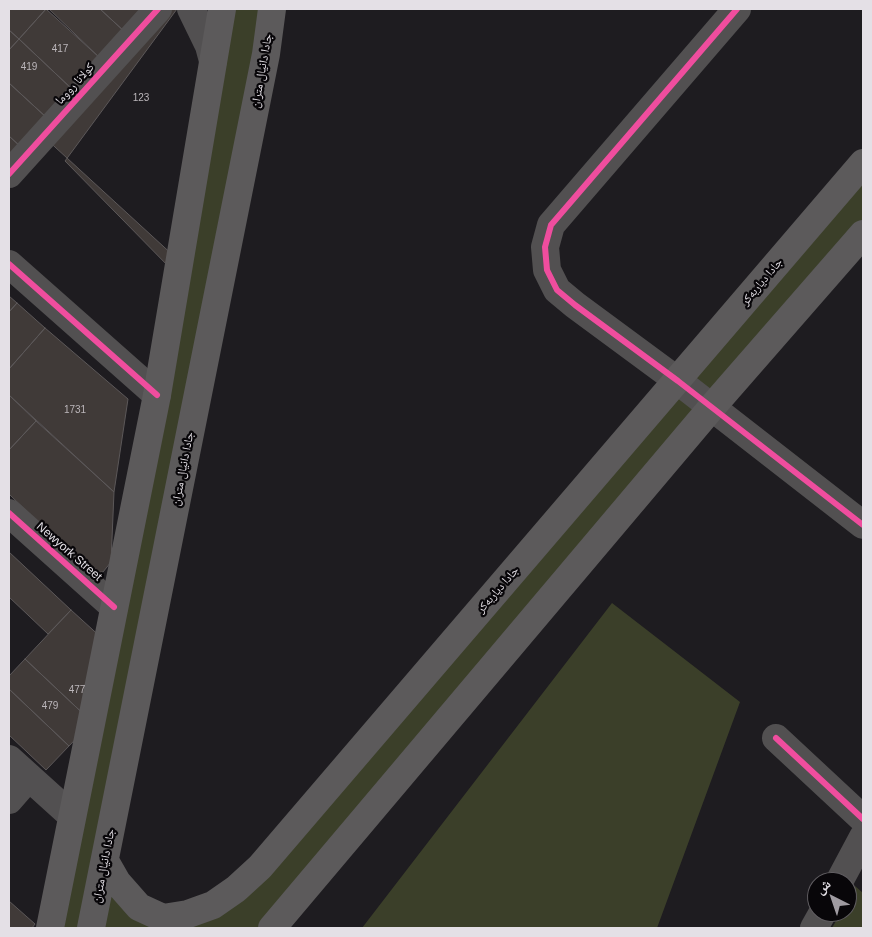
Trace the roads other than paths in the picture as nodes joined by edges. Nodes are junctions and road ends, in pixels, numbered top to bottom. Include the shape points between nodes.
1 (158, 9) edge
2 (191, 9) edge
3 (222, 9) edge
4 (272, 9) edge
5 (737, 9) edge
6 (213, 61) junction
7 (863, 163) edge
8 (9, 174) edge
9 (863, 234) edge
10 (9, 264) edge
11 (678, 381) junction
12 (157, 396) junction
13 (712, 407) junction
14 (11, 520) edge
15 (862, 521) edge
16 (114, 606) junction
17 (776, 738) dead end
18 (9, 759) edge
19 (29, 777) junction
20 (9, 800) edge
21 (71, 815) junction
22 (863, 819) edge
23 (863, 837) edge
24 (105, 861) junction
25 (844, 872) edge
26 (50, 928) edge
27 (91, 928) edge
28 (272, 928) edge

1 - 8 street, كولانا رووما
2 - 6 street
3 - 6 main road
4 - 24 main road, جادا دانيال متران via 264,63
5 - 11 street via 551,225 545,247 547,270 557,290
6 - 12 main road
7 - 11 main road, جادا دیاربه‌كر
9 - 13 main road
10 - 12 street
11 - 13 street
11 - 24 main road, جادا دیاربه‌كر via 260,867 236,889 212,905 188,914 163,918 139,907 117,882
12 - 16 main road
13 - 15 street
13 - 28 main road
14 - 16 street, Newyork Street
16 - 21 main road
17 - 22 street
18 - 19 street
19 - 20 street
19 - 21 street
21 - 26 main road
23 - 25 street
24 - 27 main road, جادا دانيال متران

